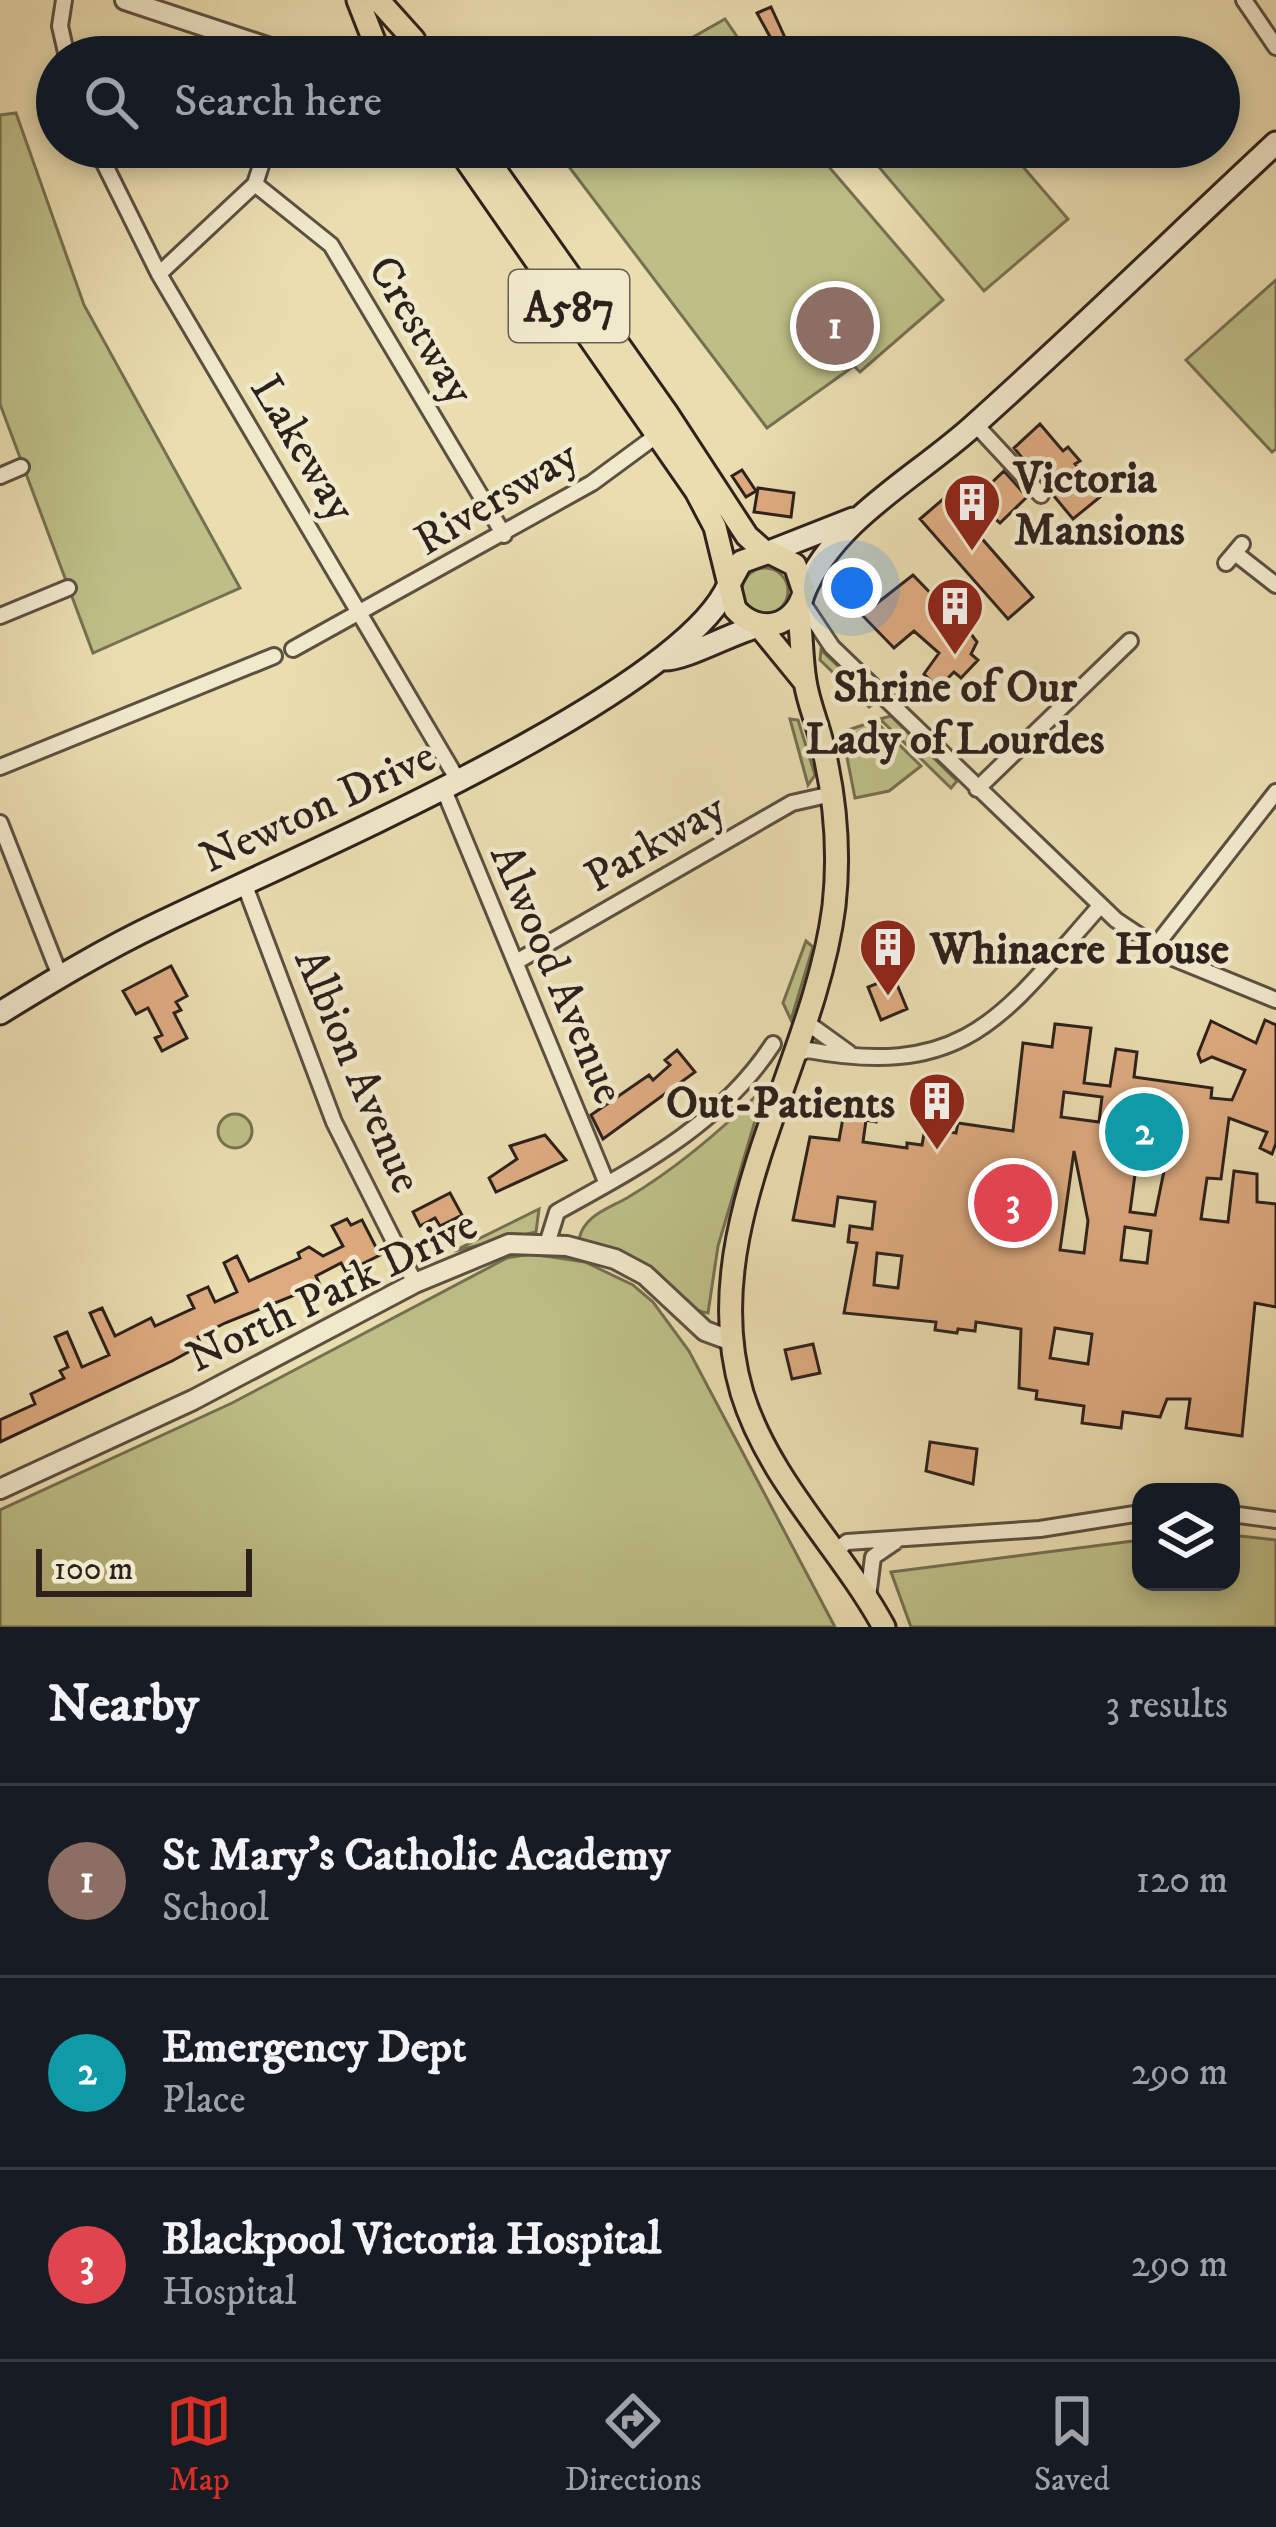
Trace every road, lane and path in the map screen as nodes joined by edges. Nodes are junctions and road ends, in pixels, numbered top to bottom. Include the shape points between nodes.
1 (64, 0) edge
2 (125, 0) edge
3 (358, 0) edge
4 (378, 0) edge
5 (1244, 0) edge
6 (400, 30) junction
7 (62, 36) edge
8 (233, 36) edge
9 (368, 36) edge
10 (383, 36) edge
11 (408, 36) edge
12 (1276, 47) edge
13 (1276, 142) edge
14 (106, 168) edge
15 (260, 168) edge
16 (472, 168) edge
17 (493, 168) edge
18 (255, 184) junction
19 (159, 274) junction
20 (975, 424) junction
21 (660, 433) junction
22 (21, 467) dead end
23 (0, 476) edge
24 (1042, 495) dead end
25 (860, 518) junction
26 (504, 535) junction
27 (767, 552) junction
28 (1234, 553) dead end
29 (730, 584) junction
30 (1276, 586) edge
31 (68, 588) dead end
32 (801, 600) junction
33 (364, 615) junction
34 (0, 616) edge
35 (760, 626) junction
36 (1130, 641) dead end
37 (293, 649) dead end
38 (274, 656) dead end
39 (663, 659) junction
40 (805, 682) junction
41 (0, 767) edge
42 (451, 786) junction
43 (977, 789) junction
44 (1276, 792) edge
45 (832, 794) junction
46 (0, 823) edge
47 (244, 883) junction
48 (1100, 907) junction
49 (1154, 949) junction
50 (516, 962) junction
51 (60, 976) junction
52 (1276, 1000) edge
53 (0, 1013) edge
54 (806, 1022) junction
55 (773, 1044) dead end
56 (796, 1054) junction
57 (853, 1055) junction
58 (607, 1184) junction
59 (547, 1244) junction
60 (415, 1283) junction
61 (732, 1341) junction
62 (0, 1489) edge
63 (1132, 1514) edge
64 (1240, 1515) edge
65 (1276, 1520) edge
66 (899, 1540) junction
67 (835, 1551) junction
68 (868, 1598) junction
69 (884, 1627) edge

1 - 7 street
2 - 8 street
3 - 9 main road
4 - 6 main road
5 - 12 street
6 - 10 main road
6 - 11 main road
13 - 20 main road
14 - 19 street, Lakeway
15 - 18 street
16 - 21 main road, A587
17 - 27 main road, A587 via 746,536
18 - 19 street
18 - 26 street, Crestway via 331,245
19 - 33 street, Lakeway
20 - 24 street
20 - 25 main road
21 - 26 street, Riversway
21 - 29 main road, A587 via 710,516
22 - 23 street
25 - 27 main road
25 - 32 main road via 820,554
26 - 33 street, Riversway
27 - 29 main road via 741,562
27 - 32 main road via 795,565
28 - 30 street
29 - 35 main road via 735,609
29 - 39 main road, Newton Drive
31 - 34 street
32 - 35 main road via 778,624
32 - 40 main road
32 - 43 street via 832,647
33 - 37 street, Riversway
33 - 42 street, Lakeway
35 - 39 main road, Newton Drive
35 - 40 main road
36 - 43 street
38 - 41 street
39 - 42 main road, Newton Drive
40 - 45 main road
42 - 47 main road, Newton Drive
42 - 50 street, Alwood Avenue
43 - 48 street
44 - 49 street
45 - 50 street, Parkway via 792,803
45 - 54 main road via 834,904
46 - 51 street
47 - 51 main road, Newton Drive
47 - 60 street, Albion Avenue via 334,1122
48 - 49 street
48 - 57 street via 972,1035 912,1058
49 - 52 street
50 - 58 street, Alwood Avenue
51 - 53 main road, Newton Drive
54 - 56 main road
54 - 57 street
55 - 58 street, North Park Drive via 704,1120
56 - 57 street
56 - 61 main road via 736,1260
58 - 59 street, North Park Drive via 557,1212
59 - 60 street, North Park Drive via 490,1250
59 - 61 street via 615,1259 705,1331
60 - 62 street, North Park Drive via 193,1400
61 - 67 main road via 761,1439
63 - 66 street
64 - 65 street
66 - 67 street via 847,1542
66 - 68 street via 872,1557
67 - 68 main road
68 - 69 main road

